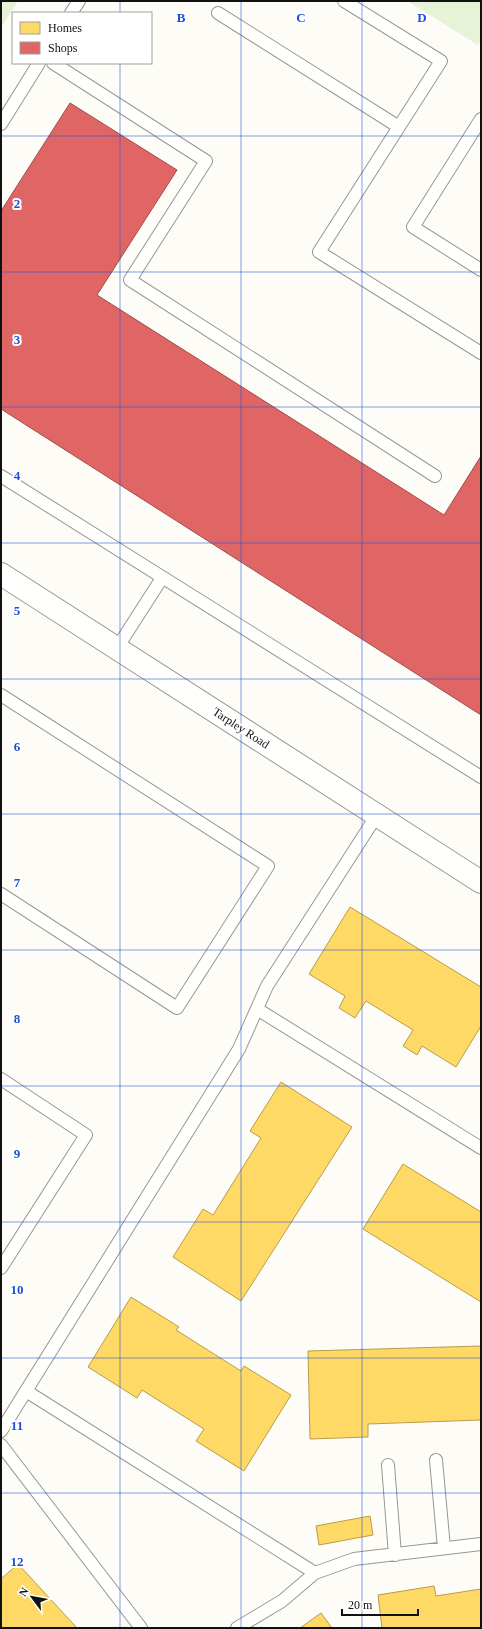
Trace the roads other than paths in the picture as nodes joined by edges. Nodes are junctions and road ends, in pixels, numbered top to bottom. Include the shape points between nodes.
1 (79, 1) edge
2 (344, 1) edge
3 (72, 12) edge
4 (218, 13) dead end
5 (39, 64) edge
6 (55, 64) edge
7 (481, 120) edge
8 (1, 124) edge
9 (399, 127) junction
10 (481, 270) edge
11 (481, 353) edge
12 (1, 476) edge
13 (435, 476) dead end
14 (1, 574) edge
15 (162, 578) junction
16 (117, 648) junction
17 (1, 695) edge
18 (481, 777) edge
19 (377, 815) junction
20 (481, 882) edge
21 (1, 894) edge
22 (257, 1009) junction
23 (1, 1079) edge
24 (481, 1148) edge
25 (2, 1263) edge
26 (26, 1391) junction
27 (1, 1430) edge
28 (1, 1445) edge
29 (436, 1460) dead end
30 (388, 1465) dead end
31 (481, 1544) edge
32 (444, 1548) junction
33 (395, 1555) junction
34 (315, 1573) junction
35 (141, 1628) edge
36 (237, 1628) edge

1 - 3 lane
2 - 9 lane via 441,61
4 - 9 lane
5 - 8 lane
6 - 13 lane via 206,161 130,280
7 - 10 lane via 413,227
9 - 11 lane via 319,252
12 - 15 lane
14 - 16 street, Tarpley Road
15 - 16 lane
15 - 18 lane
16 - 19 street, Tarpley Road
17 - 21 lane via 268,866 177,1008
19 - 20 street, Tarpley Road
19 - 22 lane via 267,986
22 - 24 lane
22 - 26 lane via 239,1050
23 - 25 lane via 86,1135
26 - 27 lane
26 - 34 lane
28 - 35 lane
29 - 32 lane
30 - 33 lane
31 - 32 lane
32 - 33 lane
33 - 34 lane via 354,1559
34 - 36 lane via 282,1601

